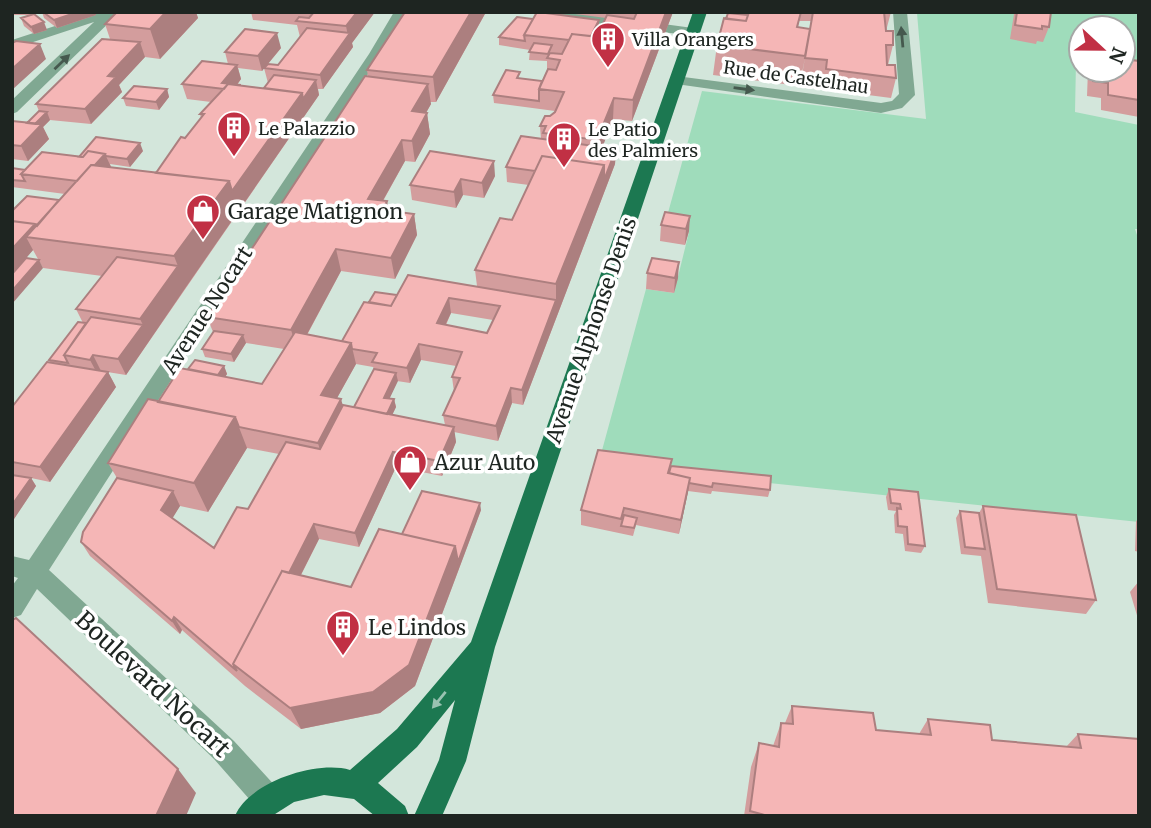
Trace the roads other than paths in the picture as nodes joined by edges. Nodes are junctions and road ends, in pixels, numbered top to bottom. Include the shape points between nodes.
1 (113, 12) edge
2 (401, 12) edge
3 (541, 12) edge
4 (700, 12) edge
5 (900, 12) edge
6 (693, 32) junction
7 (12, 46) edge
8 (676, 80) junction
9 (12, 109) edge
10 (24, 569) edge
11 (12, 607) edge
12 (482, 647) junction
13 (356, 785) junction
14 (259, 807) edge
15 (395, 816) edge
16 (428, 816) edge

1 - 7 street
9 -> 1 street
2 - 10 street, Avenue Nocart
3 - 6 street
4 - 6 main road, Avenue Alphonse Denis
8 -> 5 street, Rue de Castelnau via 881,108 897,106 907,94
6 - 8 main road, Avenue Alphonse Denis
8 - 12 main road, Avenue Alphonse Denis
10 - 11 street, Avenue Nocart
10 - 14 street, Boulevard Nocart via 224,750
12 -> 13 main road, Avenue Alphonse Denis via 407,738
12 - 16 main road, Avenue Alphonse Denis via 453,761
13 - 14 main road via 329,780 299,785
13 - 15 main road via 383,800

